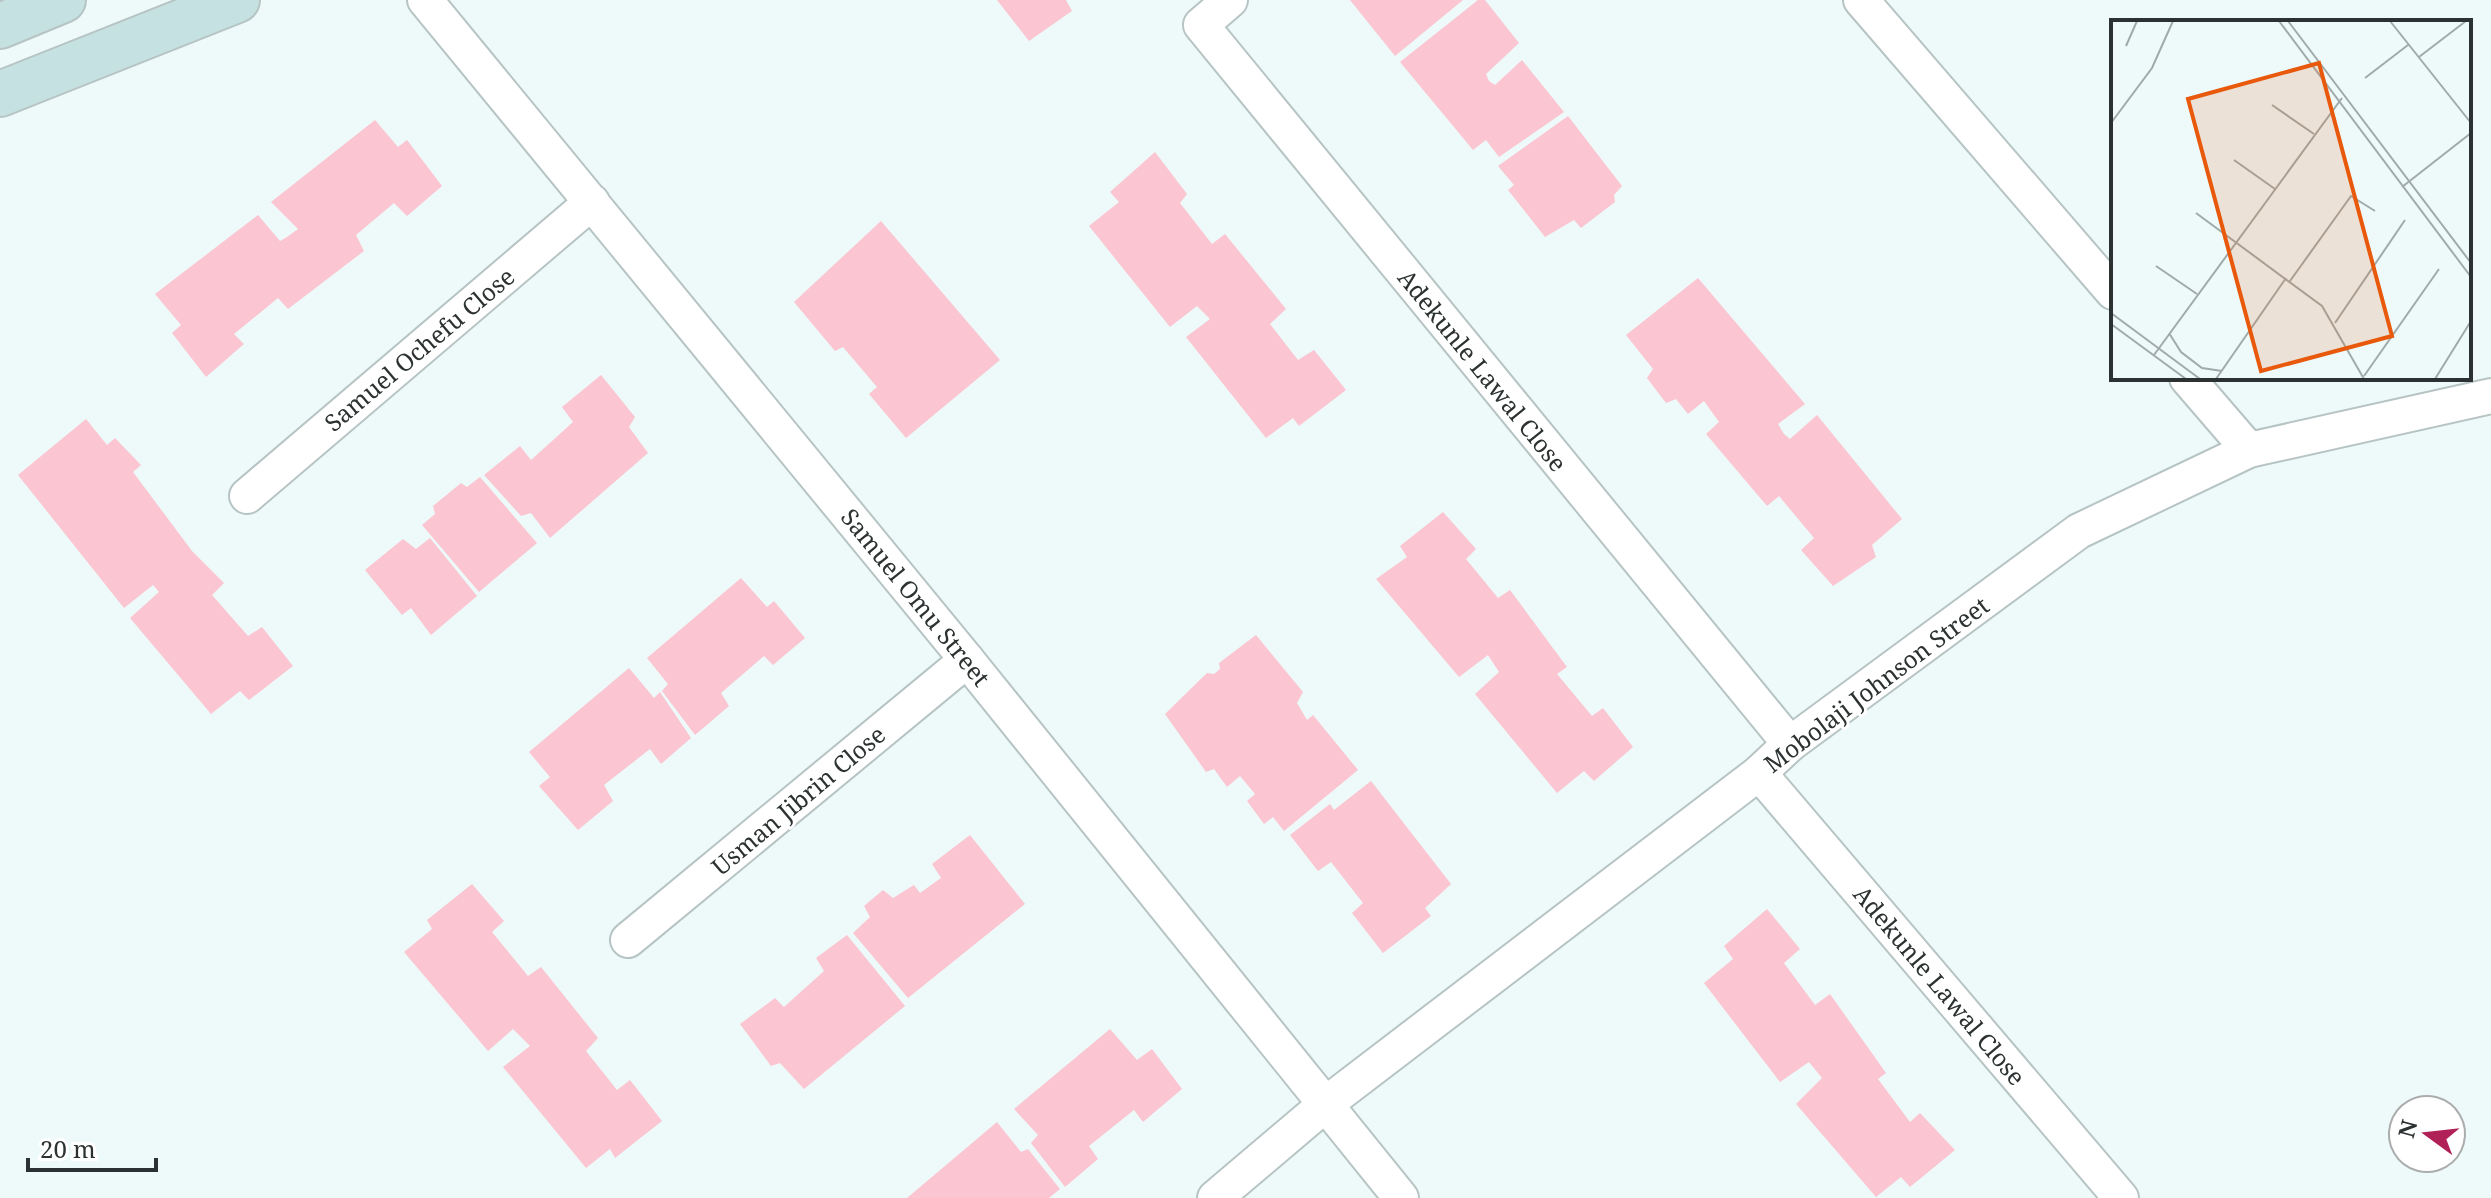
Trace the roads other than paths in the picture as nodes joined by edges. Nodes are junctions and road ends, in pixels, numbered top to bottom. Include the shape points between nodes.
1 (63, 0) edge
2 (237, 0) edge
3 (425, 0) edge
4 (1230, 0) edge
5 (1861, 0) edge
6 (0, 26) edge
7 (0, 94) edge
8 (592, 202) junction
9 (2111, 290) edge
10 (2189, 380) edge
11 (2491, 396) edge
12 (2249, 450) junction
13 (247, 496) dead end
14 (967, 660) junction
15 (1790, 744) junction
16 (1759, 773) junction
17 (628, 940) dead end
18 (1327, 1103) junction
19 (1215, 1198) edge
20 (1401, 1198) edge
21 (2121, 1198) edge

1 - 6 street
2 - 7 street
3 - 8 street, Samuel Omu Street
4 - 15 street, Adekunle Lawal Close via 1201,25
5 - 9 street
8 - 13 street, Samuel Ochefu Close
8 - 14 street, Samuel Omu Street
10 - 12 street
11 - 12 street, Mobolaji Johnson Street
12 - 15 street, Mobolaji Johnson Street via 2079,531
14 - 17 street, Usman Jibrin Close
14 - 18 street, Samuel Omu Street
15 - 16 street, Mobolaji Johnson Street
16 - 18 street, Mobolaji Johnson Street
16 - 21 street, Adekunle Lawal Close
18 - 19 street, Mobolaji Johnson Street
18 - 20 street, Samuel Omu Street

